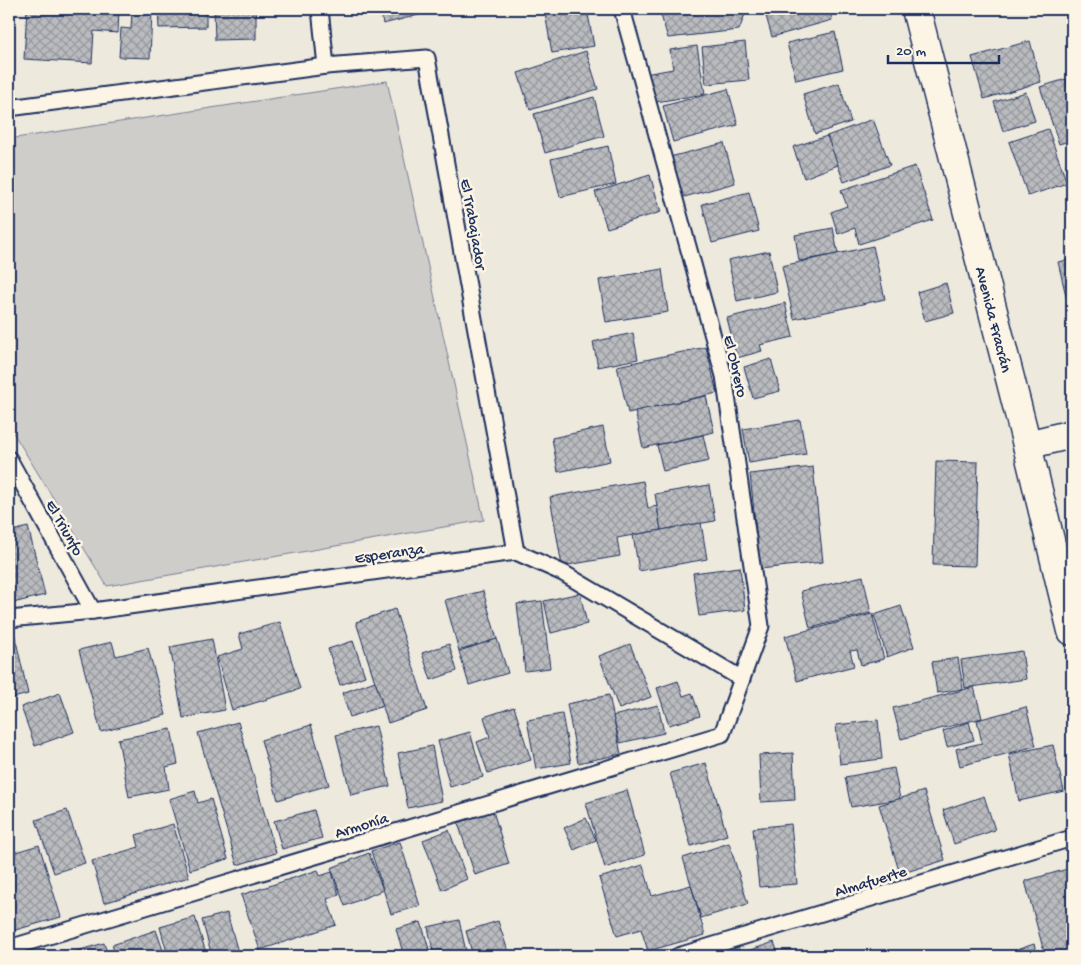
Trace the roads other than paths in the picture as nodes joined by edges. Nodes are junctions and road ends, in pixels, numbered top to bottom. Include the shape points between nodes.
1 (320, 9) edge
2 (622, 9) edge
3 (916, 9) edge
4 (326, 66) junction
5 (9, 108) edge
6 (1072, 434) edge
7 (1027, 446) junction
8 (9, 459) edge
9 (516, 552) junction
10 (93, 611) junction
11 (9, 619) edge
12 (1072, 631) edge
13 (742, 679) junction
14 (722, 734) joint
15 (1072, 838) edge
16 (9, 948) edge
17 (678, 956) edge

1 - 4 lane
2 - 13 lane, El Obrero via 724,376 761,626
3 - 7 main road, Avenida Fracrán
4 - 5 lane
4 - 9 lane, El Trabajador via 427,58
6 - 7 main road
7 - 12 main road, Avenida Fracrán
8 - 10 lane, El Triunfo
9 - 10 lane, Esperanza
9 - 13 lane via 563,572
10 - 11 lane, Esperanza
13 - 14 lane, El Obrero
14 - 16 lane, Armonía
15 - 17 lane, Almafuerte

